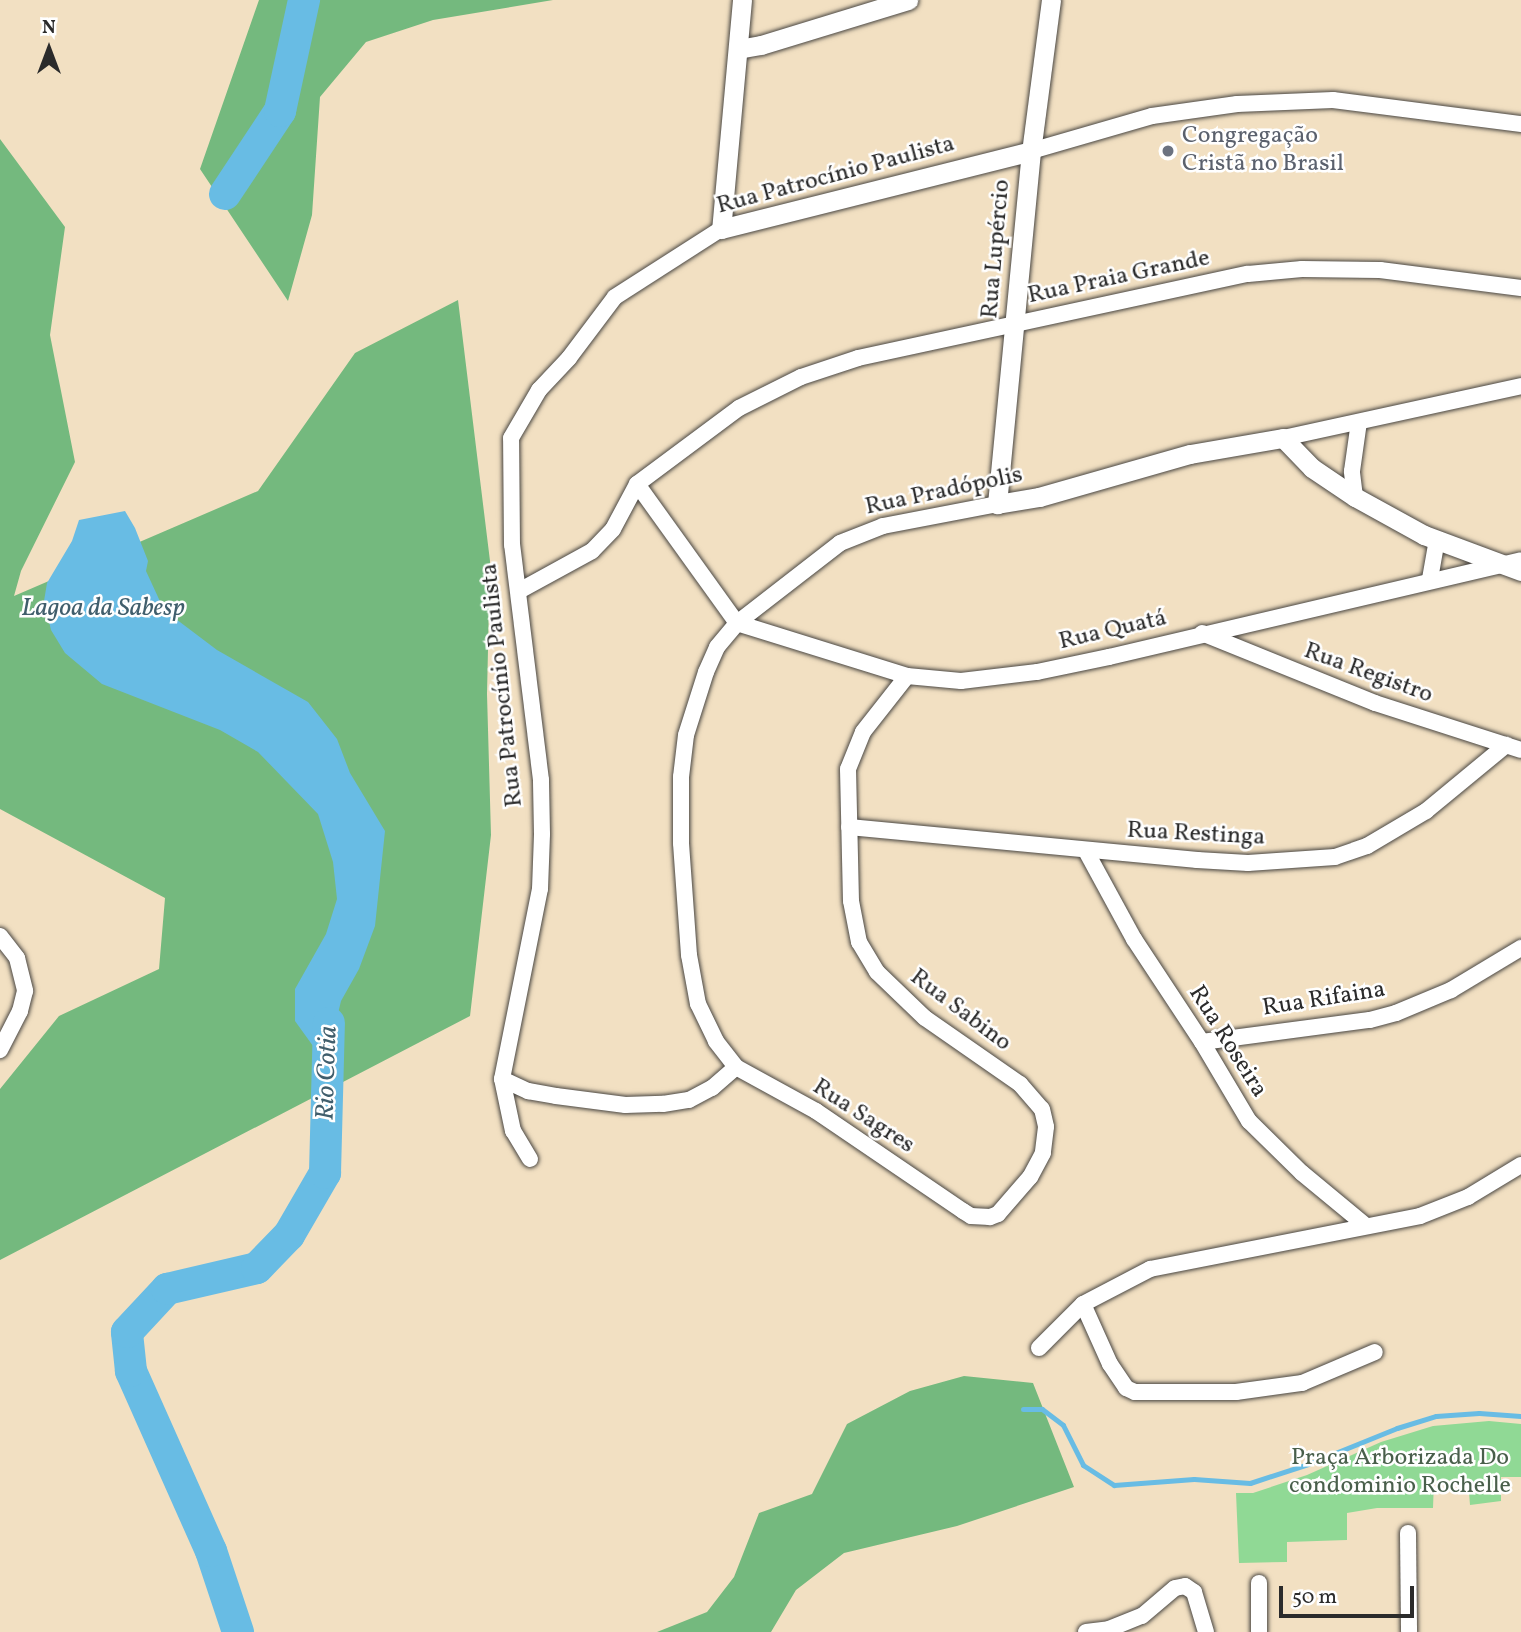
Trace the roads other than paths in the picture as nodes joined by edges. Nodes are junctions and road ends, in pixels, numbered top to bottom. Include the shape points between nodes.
1 (742, 0) edge
2 (908, 0) edge
3 (1051, 0) edge
4 (738, 49) junction
5 (1521, 124) edge
6 (1031, 151) junction
7 (721, 229) junction
8 (1521, 288) edge
9 (1015, 324) junction
10 (1521, 386) edge
11 (1359, 422) junction
12 (1283, 438) junction
13 (638, 484) junction
14 (1355, 497) junction
15 (997, 504) junction
16 (1437, 540) junction
17 (1521, 560) edge
18 (1500, 564) junction
19 (1521, 571) edge
20 (1430, 579) junction
21 (519, 591) junction
22 (737, 623) junction
23 (1202, 633) junction
24 (907, 676) junction
25 (1513, 747) edge
26 (849, 827) junction
27 (1086, 851) junction
28 (0, 936) edge
29 (1521, 948) edge
30 (1202, 1041) junction
31 (0, 1050) edge
32 (736, 1067) junction
33 (502, 1079) junction
34 (530, 1159) dead end
35 (1521, 1165) edge
36 (963, 1211) joint
37 (1366, 1226) junction
38 (1083, 1304) junction
39 (1039, 1348) dead end
40 (1375, 1352) dead end
41 (1408, 1533) dead end
42 (1259, 1583) dead end
43 (1086, 1632) edge
44 (1206, 1632) edge
45 (1259, 1632) edge
46 (1409, 1632) edge

1 - 4 street
2 - 4 street
3 - 6 street, Rua Lupércio
4 - 7 street
5 - 6 street, Rua Patrocínio Paulista via 1333,100 1237,104 1152,116
6 - 7 street, Rua Patrocínio Paulista
6 - 9 street, Rua Lupércio
7 - 21 street, Rua Patrocínio Paulista via 615,297 539,390 511,438 512,545
8 - 9 street, Rua Praia Grande via 1380,270 1302,269 1248,274
9 - 13 street, Rua Praia Grande via 858,358 801,377 739,408
9 - 15 street, Rua Lupércio
10 - 11 street, Rua Pradópolis
11 - 12 street, Rua Pradópolis
11 - 14 street via 1352,471
12 - 14 street via 1323,477
12 - 15 street, Rua Pradópolis via 1190,454 1039,497
13 - 21 street, Rua Praia Grande via 613,528 592,551
13 - 22 street
14 - 16 street
15 - 22 street, Rua Pradópolis via 883,526 840,542
16 - 18 street
16 - 20 street
17 - 18 street, Rua Quatá
18 - 19 street
18 - 20 street, Rua Quatá
20 - 23 street, Rua Quatá
21 - 33 street, Rua Patrocínio Paulista via 541,780 540,889
22 - 24 street, Rua Quatá
22 - 32 street, Rua Pradópolis via 717,647 706,672 686,735 681,777 689,955 698,1004 716,1041
23 - 24 street, Rua Quatá via 1037,672 961,681
23 - 25 street, Rua Registro via 1375,703
24 - 26 street, Rua Sabino via 863,732 848,769
25 - 27 street, Rua Restinga via 1426,811 1367,846 1335,857 1248,863
26 - 27 street, Rua Restinga
26 - 36 street, Rua Sabino via 851,901 859,942 877,972 925,1018 1020,1084 1042,1109 1046,1127 1043,1153 1030,1177 998,1214 983,1217
27 - 30 street, Rua Roseira via 1134,939
28 - 31 street via 17,958 25,991
29 - 30 street, Rua Rifaina via 1439,996 1395,1013
30 - 37 street, Rua Roseira via 1261,1136
32 - 33 street via 689,1100 663,1104 556,1097
32 - 36 street, Rua Sagres via 816,1111
33 - 34 street via 513,1130
35 - 37 street via 1446,1207
37 - 38 street via 1150,1269
38 - 39 street
38 - 40 street via 1110,1364 1126,1388 1135,1392 1236,1392 1302,1383
41 - 46 street
42 - 45 street
43 - 44 street via 1142,1616 1175,1588 1185,1586 1194,1592

